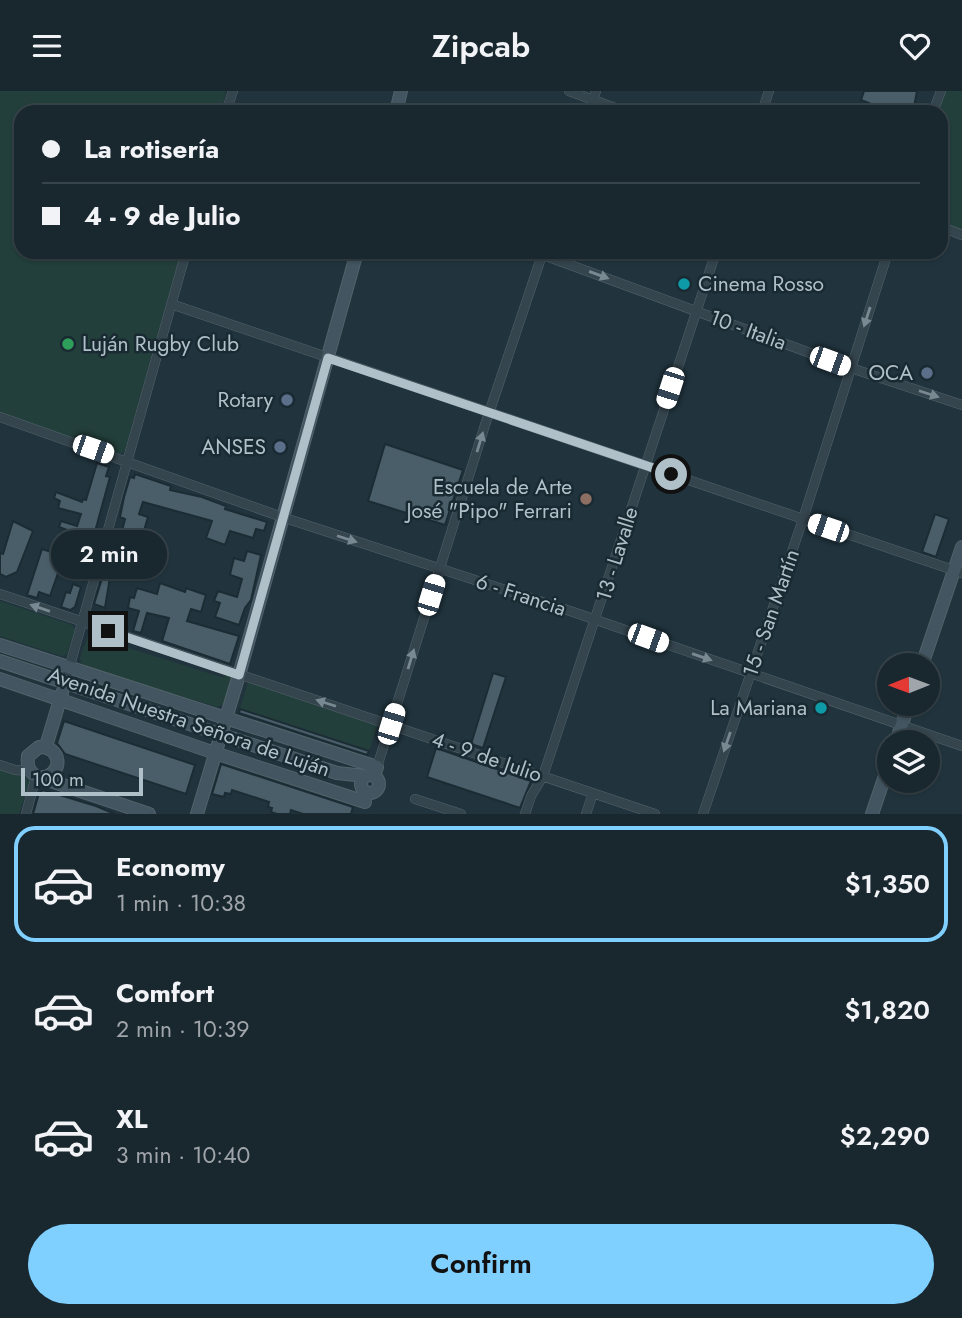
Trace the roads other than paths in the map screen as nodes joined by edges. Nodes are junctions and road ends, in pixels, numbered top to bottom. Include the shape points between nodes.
1 (569, 91) edge
2 (594, 95) edge
3 (613, 105) edge
4 (184, 259) edge
5 (355, 259) edge
6 (538, 259) edge
7 (556, 259) edge
8 (714, 259) edge
9 (886, 259) edge
10 (171, 304) junction
11 (696, 311) junction
12 (328, 358) junction
13 (851, 368) junction
14 (962, 405) edge
15 (489, 412) junction
16 (0, 417) edge
17 (128, 461) junction
18 (645, 465) junction
19 (282, 517) junction
20 (803, 519) junction
21 (962, 547) edge
22 (439, 569) junction
23 (958, 572) edge
24 (0, 594) edge
25 (596, 620) junction
26 (82, 623) junction
27 (0, 645) edge
28 (927, 653) edge
29 (0, 661) edge
30 (70, 668) junction
31 (750, 674) junction
32 (239, 675) junction
33 (0, 679) edge
34 (65, 683) junction
35 (61, 700) junction
36 (905, 716) edge
37 (226, 719) junction
38 (391, 724) junction
39 (902, 725) junction
40 (900, 730) edge
41 (221, 734) junction
42 (46, 746) junction
43 (962, 746) edge
44 (215, 753) junction
45 (0, 765) edge
46 (36, 775) junction
47 (543, 776) junction
48 (367, 788) edge
49 (593, 793) junction
50 (880, 793) edge
51 (415, 799) dead end
52 (26, 814) edge
53 (149, 814) edge
54 (197, 814) edge
55 (461, 814) edge
56 (525, 814) edge
57 (586, 814) edge
58 (655, 814) edge
59 (702, 814) edge
60 (873, 814) edge

1 - 2 street
2 - 3 street
4 - 10 street
5 - 12 street
6 - 15 street
7 -> 11 street, 10 - Italia
8 - 11 street, 13 - Lavalle
9 -> 13 street, 15 - San Martín
10 - 12 street
10 - 17 street
11 - 13 street, 10 - Italia
11 - 18 street, 13 - Lavalle
12 - 15 street
12 - 19 street
13 -> 14 street, 10 - Italia
13 - 20 street, 15 - San Martín
15 - 18 street
22 -> 15 street
16 - 17 street, 6 - Francia
17 - 19 street, 6 - Francia
17 - 26 street
18 - 20 street
18 - 25 street, 13 - Lavalle
19 -> 22 street, 6 - Francia
19 - 32 street
20 - 23 street
20 - 31 street, 15 - San Martín
21 - 23 street
22 - 25 street, 6 - Francia
38 -> 22 street
23 - 28 street
26 -> 24 street, 4 - 9 de Julio
25 -> 31 street, 6 - Francia
25 - 47 street, 13 - Lavalle
26 - 30 street
26 - 32 street, 4 - 9 de Julio
27 - 30 street, Avenida Nuestra Señora de Luján
29 - 34 street, Avenida Nuestra Señora de Luján
30 - 34 street
30 - 37 street, Avenida Nuestra Señora de Luján
31 - 39 street, 6 - Francia
31 -> 59 street, 15 - San Martín
32 - 37 street
38 -> 32 street, 4 - 9 de Julio
33 - 35 street, Avenida Nuestra Señora de Luján
34 - 35 street
34 - 41 street, Avenida Nuestra Señora de Luján
35 - 42 street
35 - 44 street, Avenida Nuestra Señora de Luján
36 - 39 street
37 - 41 street
37 - 48 street, Avenida Nuestra Señora de Luján
38 - 47 street, 4 - 9 de Julio
38 - 48 street
39 - 40 street
39 - 43 street, 6 - Francia
41 - 44 street
41 - 48 street, Avenida Nuestra Señora de Luján via 337,773
42 - 46 street via 28,756 27,764
42 - 46 street via 58,761 52,775
44 - 48 street, Avenida Nuestra Señora de Luján
44 - 54 street
45 - 46 street
46 - 52 street
46 - 53 street
47 - 49 street, 4 - 9 de Julio
47 - 56 street, 13 - Lavalle
49 - 57 street
49 - 58 street, 4 - 9 de Julio
50 - 60 street
51 - 55 street

